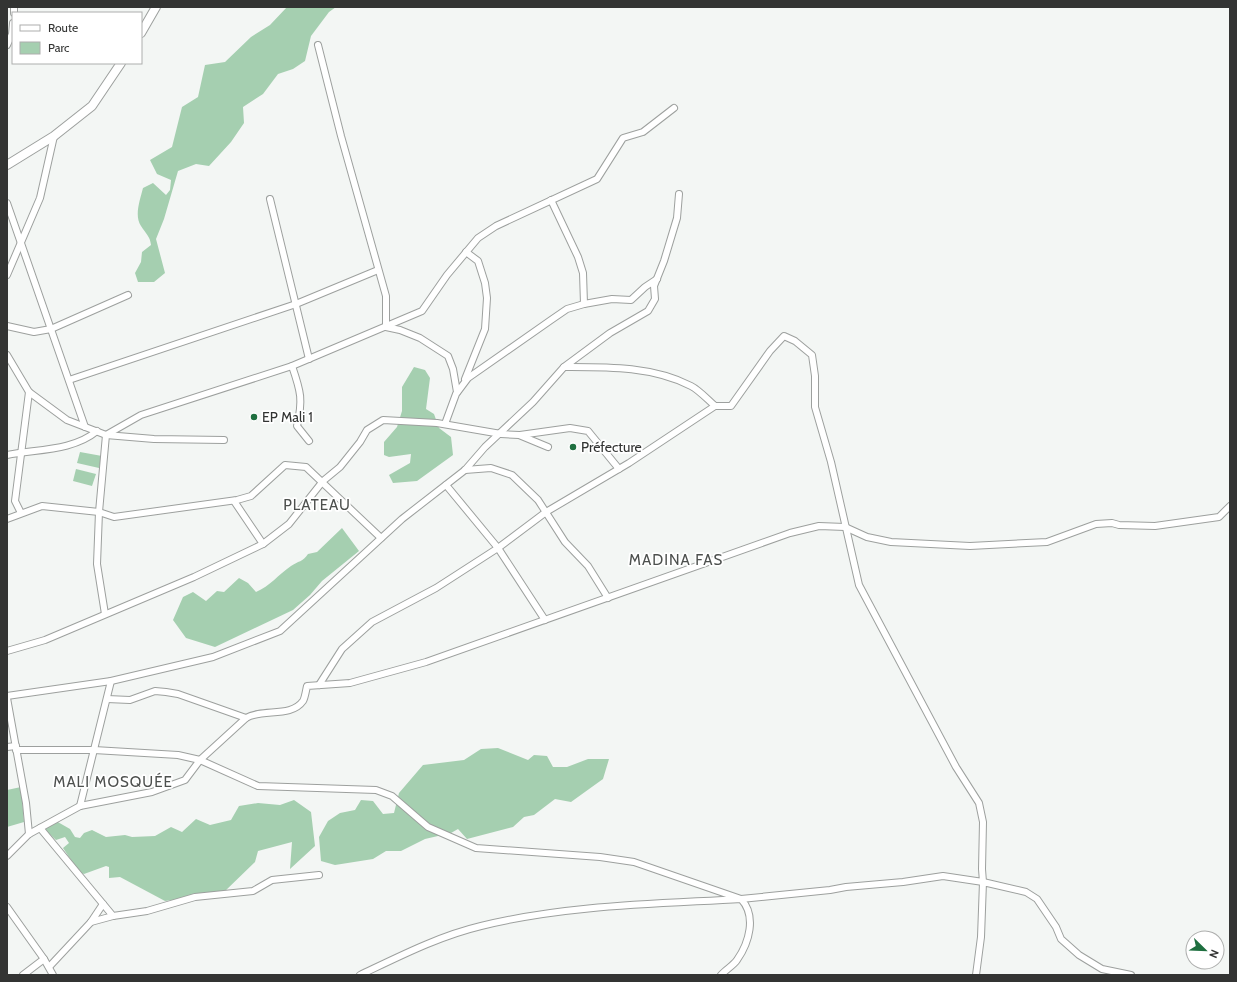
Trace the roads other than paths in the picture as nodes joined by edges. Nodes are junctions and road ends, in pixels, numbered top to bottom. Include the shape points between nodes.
1 (156, 7) edge
2 (142, 31) edge
3 (12, 34) edge
4 (7, 45) edge
5 (318, 45) dead end
6 (120, 64) edge
7 (674, 108) dead end
8 (54, 136) junction
9 (7, 165) edge
10 (679, 194) dead end
11 (270, 199) dead end
12 (551, 200) junction
13 (7, 203) edge
14 (7, 223) edge
15 (14, 225) junction
16 (21, 244) junction
17 (466, 252) junction
18 (378, 270) junction
19 (7, 275) edge
20 (657, 279) junction
21 (128, 295) dead end
22 (296, 304) junction
23 (584, 304) junction
24 (7, 326) edge
25 (386, 327) junction
26 (51, 329) junction
27 (7, 355) edge
28 (309, 359) junction
29 (292, 366) junction
30 (564, 367) junction
31 (69, 380) junction
32 (464, 383) junction
33 (29, 392) junction
34 (457, 392) junction
35 (714, 406) junction
36 (446, 424) junction
37 (85, 427) junction
38 (98, 431) junction
39 (501, 434) junction
40 (106, 435) junction
41 (519, 435) junction
42 (224, 440) dead end
43 (309, 441) dead end
44 (548, 447) dead end
45 (23, 452) junction
46 (7, 455) edge
47 (619, 469) junction
48 (465, 470) junction
49 (323, 481) junction
50 (446, 485) junction
51 (234, 501) junction
52 (1230, 506) edge
53 (99, 512) junction
54 (546, 512) junction
55 (20, 513) junction
56 (7, 519) edge
57 (845, 527) junction
58 (381, 538) junction
59 (264, 544) junction
60 (498, 548) junction
61 (608, 598) junction
62 (105, 614) junction
63 (545, 620) junction
64 (7, 651) edge
65 (111, 681) junction
66 (319, 685) junction
67 (7, 697) edge
68 (107, 699) junction
69 (246, 718) junction
70 (7, 747) edge
71 (16, 748) junction
72 (94, 750) junction
73 (200, 760) junction
74 (80, 806) junction
75 (40, 828) junction
76 (29, 834) junction
77 (7, 856) edge
78 (319, 875) dead end
79 (983, 882) junction
80 (741, 899) junction
81 (103, 904) junction
82 (7, 907) edge
83 (113, 916) junction
84 (90, 922) junction
85 (44, 959) junction
86 (49, 967) junction
87 (23, 975) edge
88 (53, 975) edge
89 (360, 975) edge
90 (721, 975) edge
91 (976, 975) edge
92 (1131, 975) edge

1 - 2 street
3 - 4 street
5 - 18 street
6 - 8 street via 92,106
7 - 12 street via 642,132 624,138 597,179
8 - 9 street
8 - 16 street via 40,198
10 - 20 street via 677,218
11 - 22 street
12 - 17 street via 496,226 478,238
12 - 23 street via 578,257 583,273
13 - 15 street
14 - 15 street
15 - 16 street
16 - 19 street
16 - 26 street
17 - 25 street via 422,311
17 - 32 street via 478,261 487,298 485,329
18 - 22 street
18 - 25 street via 386,296
20 - 23 street via 645,286 631,300 612,299
20 - 30 street via 654,286 655,299 648,312 610,333
21 - 26 street
22 - 28 street
22 - 31 street
23 - 32 street via 567,309
24 - 26 street via 34,332
25 - 28 street
25 - 34 street via 420,338 448,356
26 - 31 street
27 - 33 street
28 - 29 street
29 - 40 street via 141,415
29 - 43 street via 300,389 302,407 296,426
30 - 35 street via 639,370 677,380 692,387
30 - 39 street
31 - 37 street
32 - 34 street
33 - 37 street via 67,420
33 - 45 street
34 - 36 street
35 - 47 street
35 - 57 street via 732,406 770,351 784,336 796,341 812,355 815,407 831,462
36 - 39 street
36 - 49 street via 383,420 367,430 340,467
37 - 38 street
38 - 40 street
38 - 45 street via 67,446
39 - 41 street
39 - 48 street
40 - 42 street
40 - 53 street
41 - 44 street
41 - 47 street via 570,428 588,431
45 - 46 street
45 - 55 street via 15,502
47 - 54 street
48 - 50 street
48 - 54 street via 491,468 512,475 538,500
49 - 51 street via 306,467 285,465 252,496
49 - 58 street
49 - 59 street via 289,524
50 - 58 street
50 - 60 street
51 - 53 street via 114,517
51 - 59 street
52 - 57 street via 1220,517 1155,526 1119,525 1112,522 1096,524 1047,542 970,546 891,542 867,537
53 - 55 street via 42,506
53 - 62 street via 97,564
54 - 60 street
54 - 61 street via 565,542 588,566
55 - 56 street
57 - 61 street via 819,526 790,533
57 - 79 street via 859,585 956,767 979,803 983,822
58 - 65 street via 280,631 213,657
59 - 62 street
60 - 63 street
60 - 66 street via 436,588 372,622 342,649
61 - 63 street
62 - 64 street via 45,640
63 - 66 street via 426,662 350,683
65 - 67 street
65 - 68 street
66 - 69 street via 307,686 303,701 294,709 253,714
67 - 71 street
68 - 69 street via 130,700 155,691 166,692
68 - 72 street
69 - 73 street
70 - 71 street
71 - 72 street
71 - 76 street
72 - 73 street via 178,755
72 - 74 street
73 - 74 street via 185,780 152,792
73 - 80 street via 258,786 376,790 392,796 428,827 476,848 634,862
74 - 75 street
75 - 76 street
75 - 81 street
76 - 77 street
78 - 83 street via 272,880 253,891 195,897
79 - 80 street via 943,876
79 - 91 street via 981,937
79 - 92 street via 1032,895 1044,907 1061,939 1079,955 1102,969
80 - 89 street via 553,912 480,926 425,944
80 - 90 street via 748,909 751,927 736,962
81 - 83 street
81 - 84 street
82 - 85 street
83 - 84 street
84 - 86 street
85 - 86 street
85 - 87 street
86 - 88 street

